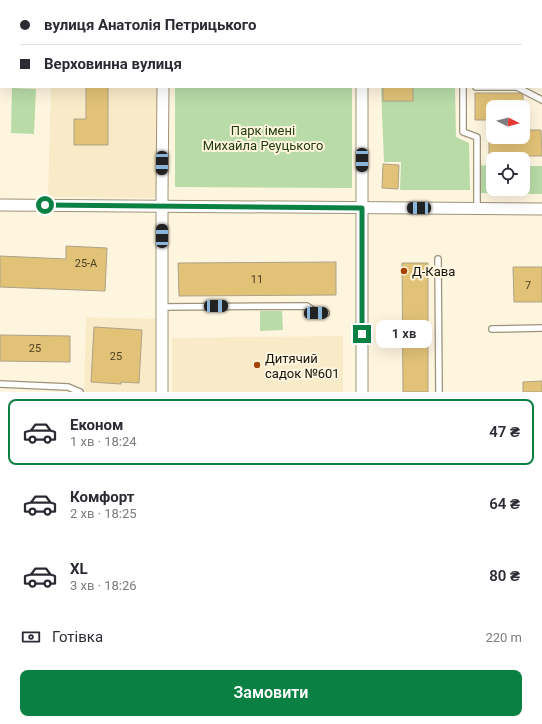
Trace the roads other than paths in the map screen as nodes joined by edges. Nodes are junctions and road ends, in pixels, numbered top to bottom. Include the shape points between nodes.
1 (163, 88) edge
2 (362, 88) edge
3 (463, 88) edge
4 (519, 88) edge
5 (542, 100) edge
6 (0, 205) edge
7 (162, 206) junction
8 (362, 208) junction
9 (477, 209) junction
10 (542, 209) edge
11 (438, 259) dead end
12 (162, 307) junction
13 (326, 313) dead end
14 (542, 328) edge
15 (492, 329) dead end
16 (0, 384) edge
17 (80, 392) edge
18 (162, 392) edge
19 (362, 392) edge
20 (439, 392) edge

1 - 7 street
2 - 8 street
3 - 9 lane via 463,132 477,137
4 - 5 lane
6 - 7 street
7 - 8 street
7 - 12 street
8 - 9 street
8 - 19 street
9 - 10 street
11 - 20 lane
12 - 13 lane via 307,306 316,313
12 - 18 street
14 - 15 lane
16 - 17 lane via 68,387

